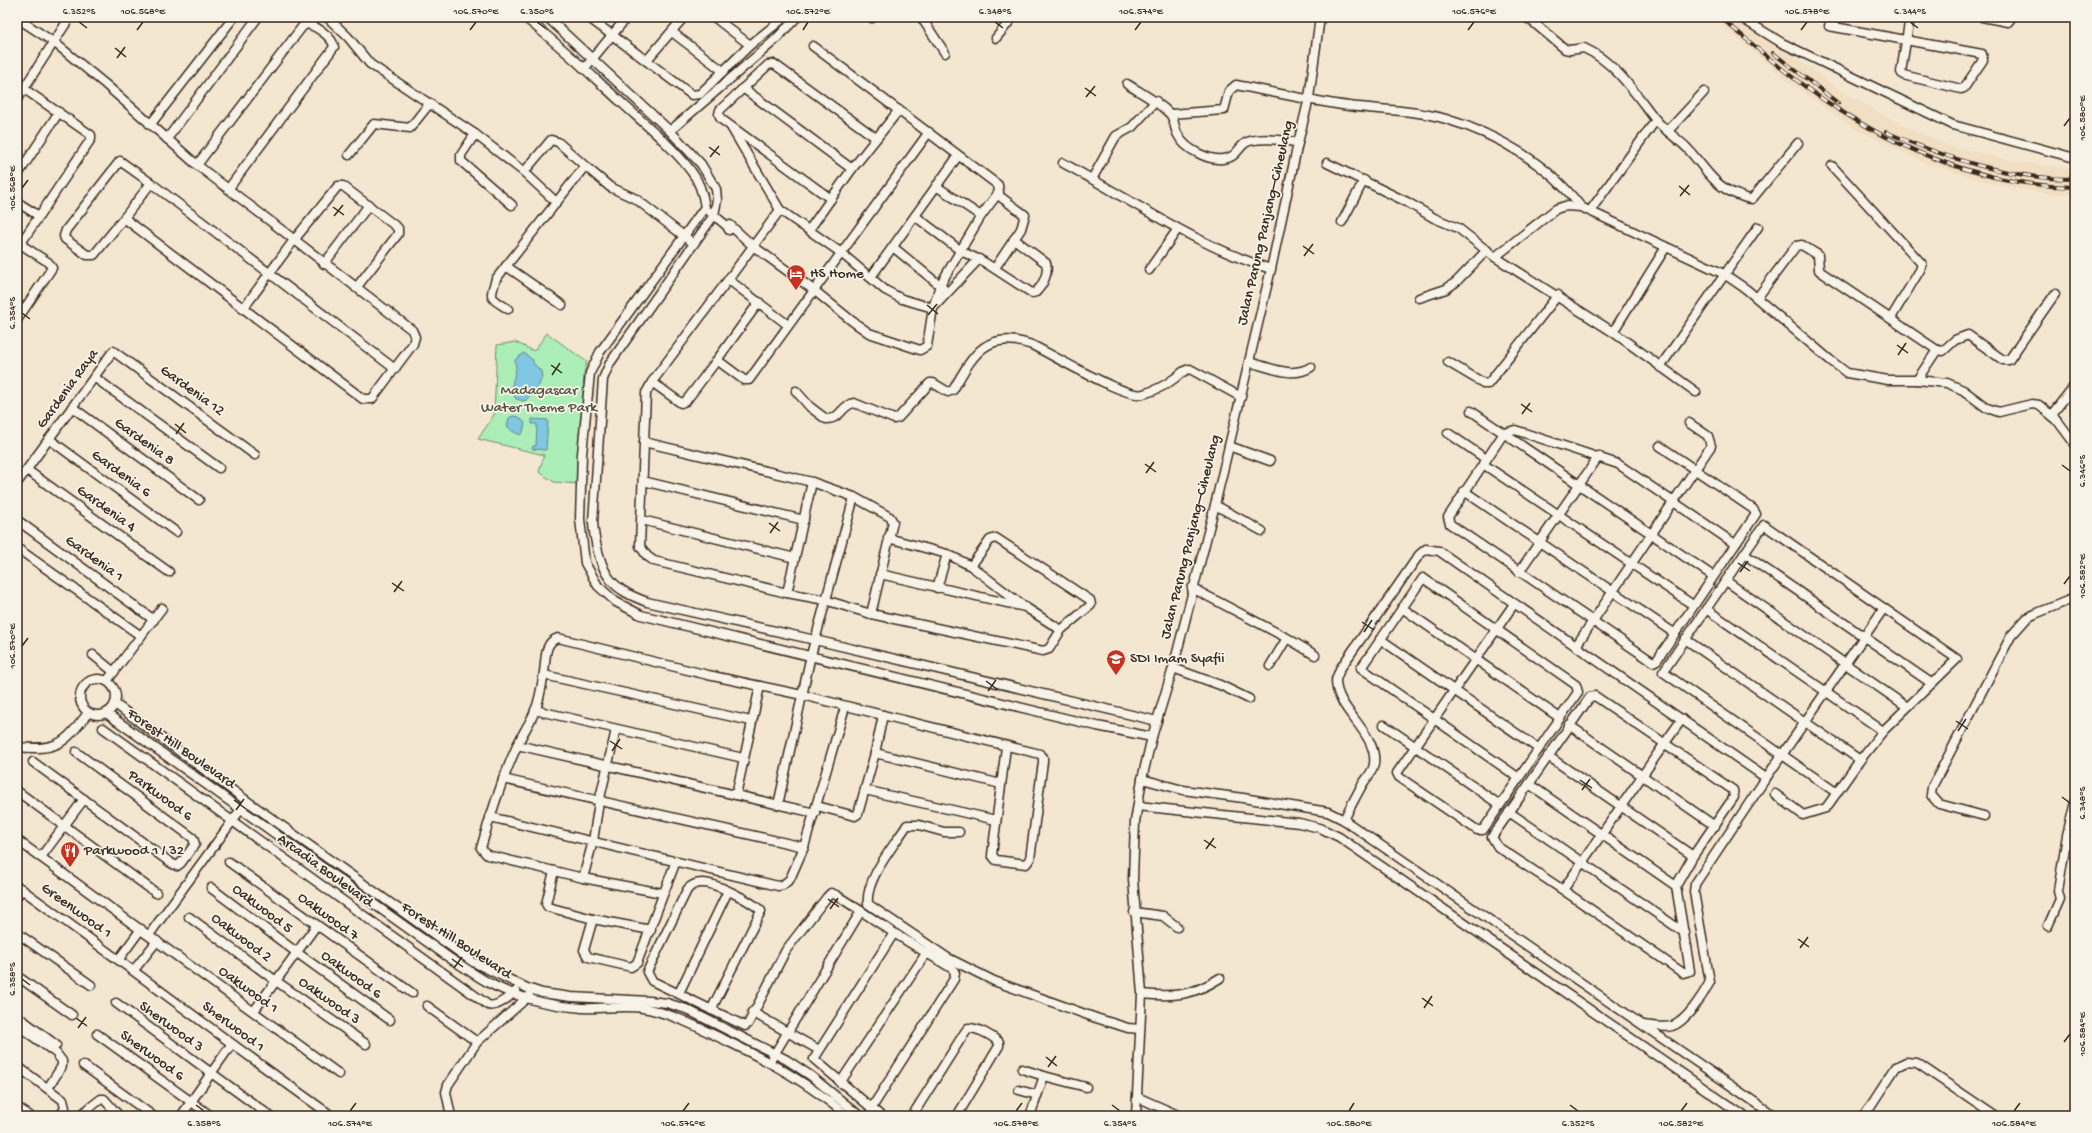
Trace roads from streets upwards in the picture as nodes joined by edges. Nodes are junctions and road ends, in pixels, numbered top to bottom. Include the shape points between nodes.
1 (70, 17) edge
2 (234, 17) edge
3 (258, 17) edge
4 (327, 17) edge
5 (524, 17) edge
6 (547, 17) edge
7 (588, 17) edge
8 (627, 17) edge
9 (684, 17) edge
10 (714, 17) edge
11 (797, 17) edge
12 (921, 17) edge
13 (1013, 17) edge
14 (1320, 17) edge
15 (1525, 17) edge
16 (1740, 17) edge
17 (1910, 17) edge
18 (1982, 17) edge
19 (2012, 17) edge
20 (17, 18) edge
21 (781, 18) edge
22 (1829, 26) dead end
23 (672, 32) junction
24 (612, 35) junction
25 (996, 38) dead end
26 (1906, 40) junction
27 (55, 43) junction
28 (750, 44) junction
29 (813, 46) dead end
30 (945, 53) dead end
31 (593, 59) junction
32 (647, 60) junction
33 (584, 69) junction
34 (723, 71) junction
35 (1127, 84) dead end
36 (21, 86) edge
37 (743, 88) junction
38 (1704, 92) dead end
39 (1309, 98) junction
40 (17, 99) edge
41 (1156, 101) junction
42 (430, 103) junction
43 (899, 110) junction
44 (59, 112) junction
45 (1171, 114) junction
46 (1656, 120) junction
47 (150, 125) junction
48 (731, 127) junction
49 (670, 131) junction
50 (929, 132) junction
51 (1668, 132) junction
52 (475, 134) junction
53 (876, 138) junction
54 (167, 139) junction
55 (1298, 143) junction
56 (1798, 143) dead end
57 (349, 155) dead end
58 (958, 156) junction
59 (2075, 158) edge
60 (1062, 163) dead end
61 (1327, 163) dead end
62 (197, 165) junction
63 (585, 166) junction
64 (1832, 166) dead end
65 (852, 169) junction
66 (524, 172) junction
67 (17, 176) edge
68 (1092, 179) junction
69 (1364, 180) junction
70 (151, 183) junction
71 (936, 186) junction
72 (229, 188) junction
73 (998, 195) junction
74 (831, 199) junction
75 (17, 202) edge
76 (556, 202) junction
77 (369, 205) junction
78 (512, 205) dead end
79 (705, 207) junction
80 (1581, 207) junction
81 (780, 210) junction
82 (1590, 211) junction
83 (714, 215) junction
84 (39, 216) junction
85 (915, 216) junction
86 (981, 216) junction
87 (124, 218) junction
88 (1342, 222) dead end
89 (1758, 227) dead end
90 (809, 230) junction
91 (1177, 230) junction
92 (685, 237) junction
93 (1014, 239) junction
94 (294, 240) junction
95 (694, 244) junction
96 (18, 245) edge
97 (753, 246) junction
98 (893, 247) junction
99 (1666, 247) junction
100 (961, 250) junction
101 (1487, 250) junction
102 (840, 252) junction
103 (1495, 257) junction
104 (979, 259) junction
105 (324, 264) junction
106 (506, 266) junction
107 (995, 268) junction
108 (1272, 269) junction
109 (1149, 270) dead end
110 (269, 273) junction
111 (1724, 274) junction
112 (870, 277) junction
113 (729, 280) junction
114 (940, 285) junction
115 (356, 288) junction
116 (814, 291) junction
117 (948, 292) junction
118 (2055, 294) dead end
119 (1558, 295) junction
120 (1419, 298) dead end
121 (1757, 298) junction
122 (759, 302) junction
123 (562, 305) dead end
124 (933, 308) junction
125 (243, 309) junction
126 (508, 309) dead end
127 (1891, 318) junction
128 (17, 320) edge
129 (788, 325) junction
130 (1614, 332) junction
131 (1937, 350) junction
132 (113, 351) joint
133 (717, 360) junction
134 (1249, 362) junction
135 (1448, 362) dead end
136 (1311, 367) dead end
137 (1660, 367) junction
138 (395, 369) junction
139 (94, 377) junction
140 (1918, 380) junction
141 (652, 382) junction
142 (2075, 385) edge
143 (796, 392) dead end
144 (1696, 392) dead end
145 (1241, 397) junction
146 (72, 407) junction
147 (1471, 411) dead end
148 (2052, 414) junction
149 (1689, 423) dead end
150 (1448, 433) dead end
151 (1504, 433) junction
152 (49, 438) junction
153 (644, 442) junction
154 (2075, 444) edge
155 (1229, 446) junction
156 (1660, 446) dead end
157 (255, 455) dead end
158 (1599, 456) junction
159 (1270, 461) dead end
160 (1485, 461) junction
161 (219, 468) dead end
162 (1695, 469) junction
163 (27, 470) junction
164 (643, 481) junction
165 (812, 482) junction
166 (17, 483) edge
167 (1579, 485) junction
168 (1464, 492) junction
169 (854, 497) junction
170 (199, 500) dead end
171 (1673, 502) junction
172 (1215, 505) junction
173 (1559, 514) junction
174 (17, 520) edge
175 (642, 520) junction
176 (804, 520) junction
177 (1262, 531) dead end
178 (176, 532) dead end
179 (1652, 534) junction
180 (888, 538) junction
181 (1540, 543) junction
182 (1734, 544) junction
183 (17, 548) edge
184 (947, 554) junction
185 (1744, 554) junction
186 (795, 558) junction
187 (1632, 563) junction
188 (970, 566) junction
189 (169, 572) dead end
190 (1519, 572) junction
191 (880, 574) junction
192 (1713, 576) junction
193 (1726, 581) junction
194 (938, 588) junction
195 (1192, 588) junction
196 (1612, 592) junction
197 (787, 593) junction
198 (825, 600) junction
199 (2074, 600) edge
200 (1514, 604) junction
201 (1693, 605) junction
202 (1025, 607) junction
203 (162, 608) dead end
204 (1402, 608) junction
205 (1884, 608) junction
206 (1706, 609) junction
207 (871, 614) junction
208 (154, 620) junction
209 (1592, 622) junction
210 (1497, 629) junction
211 (1061, 630) junction
212 (1674, 634) junction
213 (141, 636) junction
214 (1864, 637) junction
215 (1287, 638) junction
216 (1686, 639) junction
217 (815, 640) junction
218 (1380, 640) junction
219 (1576, 646) junction
220 (93, 655) dead end
221 (811, 655) junction
222 (1315, 655) dead end
223 (1476, 659) junction
224 (1845, 664) junction
225 (1270, 666) dead end
226 (1173, 668) junction
227 (114, 672) junction
228 (544, 674) junction
229 (107, 681) junction
230 (1931, 683) junction
231 (760, 686) junction
232 (1454, 691) junction
233 (1826, 692) junction
234 (802, 695) junction
235 (1249, 699) dead end
236 (115, 704) junction
237 (1906, 706) junction
238 (845, 707) junction
239 (535, 710) junction
240 (88, 713) junction
241 (106, 713) junction
242 (883, 716) junction
243 (1560, 718) junction
244 (1435, 719) junction
245 (1682, 719) junction
246 (1157, 721) junction
247 (751, 722) junction
248 (1805, 722) junction
249 (1384, 725) dead end
250 (1569, 725) junction
251 (103, 728) dead end
252 (616, 730) junction
253 (1883, 731) junction
254 (1152, 737) junction
255 (1665, 743) junction
256 (517, 745) junction
257 (17, 747) edge
258 (1006, 747) junction
259 (1416, 747) junction
260 (1539, 749) junction
261 (76, 752) dead end
262 (875, 753) junction
263 (1782, 755) junction
264 (1548, 756) junction
265 (743, 758) junction
266 (1860, 760) junction
267 (33, 762) dead end
268 (608, 765) junction
269 (1642, 776) junction
270 (1519, 778) junction
271 (1766, 778) junction
272 (503, 779) junction
273 (1142, 779) junction
274 (1001, 784) junction
275 (1529, 784) junction
276 (865, 790) junction
277 (17, 792) edge
278 (1837, 793) junction
279 (1775, 794) dead end
280 (736, 795) junction
281 (84, 799) junction
282 (247, 801) junction
283 (599, 802) junction
284 (2075, 802) edge
285 (778, 805) junction
286 (1500, 805) junction
287 (1138, 806) junction
288 (1621, 806) junction
289 (241, 809) junction
290 (816, 809) junction
291 (1509, 812) junction
292 (1984, 816) dead end
293 (490, 817) junction
294 (996, 820) junction
295 (1344, 820) junction
296 (231, 821) junction
297 (64, 826) junction
298 (1715, 826) junction
299 (959, 832) dead end
300 (1602, 834) junction
301 (17, 840) edge
302 (593, 841) junction
303 (804, 847) junction
304 (1693, 856) junction
305 (41, 857) junction
306 (676, 861) junction
307 (229, 862) dead end
308 (1582, 862) junction
309 (554, 871) junction
310 (583, 878) junction
311 (1676, 886) junction
312 (211, 888) dead end
313 (1563, 890) junction
314 (19, 891) edge
315 (728, 891) junction
316 (156, 893) dead end
317 (662, 894) junction
318 (861, 911) junction
319 (1134, 912) junction
320 (189, 917) dead end
321 (593, 919) junction
322 (316, 926) junction
323 (2048, 926) dead end
324 (1177, 927) dead end
325 (141, 929) junction
326 (651, 930) junction
327 (17, 933) edge
328 (894, 933) junction
329 (1685, 933) junction
330 (149, 935) junction
331 (157, 941) junction
332 (296, 952) junction
333 (927, 952) junction
334 (119, 959) junction
335 (134, 970) junction
336 (17, 976) edge
337 (1220, 978) dead end
338 (276, 981) junction
339 (91, 985) dead end
340 (521, 986) junction
341 (534, 991) junction
342 (412, 993) dead end
343 (679, 993) junction
344 (513, 994) junction
345 (1142, 994) junction
346 (527, 998) junction
347 (116, 1003) dead end
348 (427, 1006) dead end
349 (711, 1010) junction
350 (254, 1011) junction
351 (752, 1012) junction
352 (72, 1015) dead end
353 (17, 1016) edge
354 (390, 1020) dead end
355 (17, 1025) edge
356 (1644, 1025) junction
357 (1140, 1029) junction
358 (787, 1031) junction
359 (97, 1034) dead end
360 (477, 1042) junction
361 (366, 1044) dead end
362 (56, 1045) dead end
363 (231, 1045) junction
364 (819, 1050) junction
365 (775, 1053) junction
366 (770, 1062) junction
367 (83, 1065) dead end
368 (17, 1066) edge
369 (1022, 1069) dead end
370 (211, 1073) junction
371 (339, 1074) dead end
372 (1044, 1076) junction
373 (840, 1083) junction
374 (1086, 1087) dead end
375 (48, 1088) junction
376 (1019, 1090) dead end
377 (1037, 1095) junction
378 (1137, 1097) junction
379 (191, 1102) junction
380 (17, 1107) edge
381 (871, 1109) junction
382 (30, 1116) edge
383 (60, 1116) edge
384 (79, 1116) edge
385 (119, 1116) edge
386 (153, 1116) edge
387 (182, 1116) edge
388 (211, 1116) edge
389 (270, 1116) edge
390 (332, 1116) edge
391 (451, 1116) edge
392 (847, 1116) edge
393 (860, 1116) edge
394 (881, 1116) edge
395 (912, 1116) edge
396 (958, 1116) edge
397 (1030, 1116) edge
398 (1136, 1116) edge
399 (1180, 1116) edge
400 (1744, 1116) edge
401 (1775, 1116) edge
402 (1864, 1116) edge
403 (1995, 1116) edge

1 - 27 street
2 - 47 street
3 - 54 street
4 - 42 street via 370,64
5 - 33 street via 546,33
6 - 31 street
7 - 24 street
8 - 24 street
9 - 23 street
10 - 28 street
11 - 49 street
12 - 30 street
13 - 25 street
14 - 39 street, Jalan Parung Panjang–Ciheulang
15 - 46 street via 1565,49 1584,48 1610,66 1634,90
16 - 59 street via 1782,43 1953,125
17 - 26 street
18 - 19 street via 2008,22
20 - 27 street
21 - 28 street
22 - 26 street
23 - 32 street
23 - 34 street
24 - 31 street
24 - 32 street
26 - 26 street via 1902,72 1905,77 1961,89 1966,87 1983,60 1982,54
27 - 36 street
27 - 47 street
28 - 34 street
29 - 43 street
31 - 33 street
31 - 49 street
32 - 34 street via 692,95 700,94
33 - 79 street via 658,136 691,171 703,191
35 - 41 street
36 - 40 street
36 - 44 street
37 - 48 street via 720,110 721,119
37 - 53 street via 768,65 774,64
37 - 65 street
38 - 51 street
39 - 45 street via 1236,85 1229,91 1224,110
39 - 55 street, Jalan Parung Panjang–Ciheulang
39 - 80 street via 1349,106 1445,118 1484,133 1537,164 1571,194
41 - 45 street
41 - 68 street via 1132,126 1116,136
42 - 52 street
42 - 57 street via 410,128 374,124
43 - 50 street
43 - 53 street
44 - 67 street
44 - 84 street via 89,133 91,139
45 - 55 street via 1181,141 1199,153 1211,157 1228,158 1236,154 1247,142 1278,139
46 - 51 street
46 - 82 street
47 - 54 street
48 - 74 street
48 - 81 street
49 - 83 street via 701,164 716,189
50 - 58 street
50 - 102 street
51 - 56 street via 1687,148 1713,181 1727,192 1748,199 1756,195
52 - 66 street
52 - 78 street via 461,155 461,161
53 - 65 street
54 - 62 street
55 - 108 street, Jalan Parung Panjang–Ciheulang
58 - 71 street
58 - 73 street via 998,185
60 - 68 street
61 - 69 street
62 - 72 street
62 - 72 street via 302,27 312,24 332,41 334,47
63 - 66 street via 558,142 550,140
63 - 76 street
63 - 92 street via 610,187 636,198
64 - 127 street via 1922,264
65 - 74 street
66 - 76 street
68 - 91 street
69 - 88 street
69 - 101 street via 1429,216 1458,228
70 - 87 street
70 - 87 street via 120,161 64,236 87,255 94,255
70 - 110 street
71 - 85 street
71 - 86 street
72 - 94 street
73 - 86 street
73 - 93 street via 1025,215
74 - 90 street
75 - 84 street
76 - 106 street
77 - 94 street via 343,186 338,186
77 - 105 street
77 - 115 street via 398,228 398,234
79 - 83 street
79 - 92 street
80 - 82 street
80 - 103 street via 1565,206 1556,209
81 - 90 street
81 - 97 street
82 - 99 street
83 - 95 street
83 - 97 street via 727,226 730,225
84 - 96 street
85 - 98 street
85 - 100 street
86 - 100 street
87 - 125 street
89 - 111 street
90 - 102 street
91 - 108 street via 1246,261
91 - 109 street
92 - 95 street
92 - 221 street via 600,352 590,373 582,454 580,519 585,563 598,586 616,602 641,615
93 - 107 street
93 - 107 street via 1046,263 1048,269 1038,290 1032,293
94 - 105 street
94 - 110 street
95 - 217 street via 610,363 603,379 593,522 598,552 610,579 627,594 647,602
96 - 128 street via 48,262 51,271
97 - 113 street
97 - 116 street
98 - 112 street
98 - 114 street
99 - 111 street
99 - 130 street
100 - 104 street
100 - 114 street
101 - 103 street
101 - 120 street via 1456,282 1446,289
102 - 112 street
102 - 116 street
103 - 119 street
104 - 107 street
104 - 117 street
105 - 115 street
106 - 123 street
106 - 126 street via 496,279 491,294 492,298
108 - 134 street, Jalan Parung Panjang–Ciheulang
110 - 125 street
110 - 138 street
111 - 121 street
111 - 137 street
112 - 124 street via 893,295
113 - 122 street
113 - 141 street
114 - 117 street
114 - 124 street
115 - 138 street via 412,330 415,337 413,344
116 - 124 street via 852,322 869,332 920,350 927,346
116 - 129 street
117 - 124 street
118 - 131 street via 2009,360 2003,360 1968,335 1955,340 1943,352
119 - 130 street
119 - 135 street via 1488,384
121 - 127 street via 1799,245 1818,255 1821,272
121 - 140 street via 1847,373 1888,380
122 - 129 street
122 - 133 street
125 - 138 street via 363,399 372,399
127 - 131 street
129 - 133 street via 749,380 744,380
130 - 137 street
131 - 140 street
132 - 139 street, Gardenia Raya
132 - 157 street, Gardenia 12
133 - 141 street via 684,403
134 - 136 street via 1294,374
134 - 145 street, Jalan Parung Panjang–Ciheulang
137 - 144 street
139 - 146 street, Gardenia Raya
139 - 161 street
140 - 148 street via 1957,386 1994,411 2032,404 2045,408
141 - 153 street via 646,393
142 - 148 street
143 - 145 street via 826,419 836,418 848,404 854,403 894,420 930,383 948,392 953,390 975,354 987,344 1017,340 1032,345 1120,390 1140,395 1152,392 1176,378 1184,370 1190,369
145 - 155 street, Jalan Parung Panjang–Ciheulang
146 - 152 street, Gardenia Raya
146 - 170 street, Gardenia 8
147 - 151 street
148 - 154 street
149 - 162 street via 1711,441 1711,446
150 - 160 street
151 - 158 street via 1515,430
151 - 160 street
151 - 167 street
152 - 163 street, Gardenia Raya
152 - 178 street, Gardenia 6
153 - 164 street
153 - 165 street
155 - 159 street
155 - 172 street, Jalan Parung Panjang–Ciheulang
156 - 162 street
158 - 167 street
158 - 171 street via 1618,464
160 - 168 street
160 - 173 street
162 - 171 street
162 - 182 street via 1755,512
163 - 166 street, Gardenia Raya
163 - 189 street, Gardenia 4
164 - 175 street
164 - 176 street
165 - 169 street
165 - 176 street
167 - 173 street
167 - 179 street
168 - 181 street
168 - 190 street via 1448,517 1450,524
169 - 180 street via 892,519
169 - 198 street
171 - 179 street
171 - 182 street
172 - 177 street
172 - 195 street, Jalan Parung Panjang–Ciheulang
173 - 181 street
173 - 187 street
174 - 208 street, Gardenia 1
175 - 186 street
175 - 197 street via 640,546 654,561
176 - 186 street
179 - 187 street
179 - 192 street
180 - 184 street
180 - 191 street
181 - 190 street
181 - 196 street
182 - 192 street
183 - 213 street
184 - 188 street
184 - 194 street
185 - 193 street
185 - 205 street via 1764,525
185 - 214 street
186 - 197 street
187 - 196 street
187 - 201 street
188 - 202 street
188 - 211 street via 990,540 996,538 1090,600 1091,605
190 - 209 street
191 - 194 street
191 - 207 street
192 - 201 street
193 - 206 street
193 - 224 street
194 - 202 street
195 - 215 street
195 - 226 street, Jalan Parung Panjang–Ciheulang
196 - 209 street
196 - 212 street
197 - 198 street
198 - 207 street
198 - 217 street
199 - 292 street via 2027,618 2011,636 1932,787 1931,796 1939,804
200 - 210 street
200 - 219 street
200 - 295 street via 1439,551 1426,549 1419,555 1340,669 1336,680 1346,705 1366,735 1375,762 1373,770 1361,786
201 - 212 street
202 - 211 street
203 - 208 street
204 - 210 street via 1423,578
204 - 218 street
204 - 223 street
205 - 214 street
205 - 230 street via 1957,659
206 - 216 street
206 - 233 street
207 - 211 street via 1043,651 1049,649
208 - 213 street
209 - 212 street via 1652,662 1657,660
209 - 219 street
210 - 223 street
210 - 243 street via 1576,685 1578,692
213 - 227 street
214 - 224 street
214 - 230 street
215 - 222 street
215 - 225 street
216 - 248 street
216 - 263 street via 1663,672
217 - 221 street
217 - 246 street
218 - 232 street
218 - 244 street via 1360,668
219 - 245 street
220 - 227 street
221 - 234 street
221 - 254 street via 1097,726
223 - 232 street
223 - 243 street
224 - 233 street
224 - 237 street
226 - 235 street via 1220,685
226 - 246 street, Jalan Parung Panjang–Ciheulang
227 - 229 street
228 - 231 street via 548,646 558,638 708,676
228 - 239 street
228 - 247 street
229 - 236 street via 115,691
229 - 240 street via 95,678 84,684 79,696 80,703
230 - 237 street
231 - 234 street
231 - 247 street
232 - 244 street
232 - 260 street
233 - 248 street
233 - 253 street
234 - 238 street
234 - 285 street
236 - 241 street
236 - 282 street, Forest Hill Boulevard
237 - 253 street
238 - 242 street
238 - 290 street
239 - 252 street
239 - 256 street
240 - 241 street
240 - 257 street via 72,734 56,746
241 - 289 street, Forest Hill Boulevard
242 - 258 street
242 - 262 street
243 - 260 street
244 - 259 street
244 - 270 street
245 - 255 street
245 - 271 street
246 - 254 street, Jalan Parung Panjang–Ciheulang
247 - 265 street
248 - 263 street
248 - 266 street
249 - 259 street
250 - 255 street via 1590,696 1595,696
250 - 264 street
250 - 269 street
251 - 296 street, Arcadia Boulevard
252 - 265 street
252 - 268 street
253 - 266 street
254 - 273 street, Jalan Parung Panjang–Ciheulang
255 - 269 street
255 - 298 street via 1733,790 1734,797
256 - 268 street
256 - 272 street
258 - 274 street
258 - 294 street via 1040,754 1043,757 1030,859 1026,864 993,858
259 - 286 street
259 - 286 street via 1397,773 1399,777 1477,830 1483,830
260 - 270 street
261 - 281 street, Parkwood 6 via 194,838 195,844 182,864 177,866
262 - 274 street
262 - 276 street
263 - 271 street
263 - 278 street
264 - 275 street
264 - 288 street
265 - 280 street
266 - 278 street
267 - 281 street
268 - 280 street
268 - 283 street
269 - 288 street
269 - 298 street
270 - 286 street
271 - 356 street via 1695,884 1694,892 1710,982 1681,1022 1670,1026
272 - 283 street
272 - 293 street
273 - 287 street, Jalan Parung Panjang–Ciheulang
273 - 295 street via 1182,790 1328,812
274 - 294 street
275 - 291 street
275 - 300 street
276 - 290 street via 860,811 855,816
276 - 294 street
277 - 297 street
278 - 279 street via 1826,808 1803,815
280 - 285 street
281 - 297 street
282 - 289 street
282 - 340 street, Forest Hill Boulevard via 473,962
283 - 302 street
283 - 303 street
284 - 323 street via 2066,835 2058,891 2060,899
285 - 290 street
287 - 319 street, Jalan Parung Panjang–Ciheulang via 1135,822
287 - 400 street via 1299,823 1320,828 1339,837
288 - 300 street
288 - 304 street
289 - 296 street
289 - 344 street, Forest Hill Boulevard via 452,959 494,986
290 - 303 street
291 - 308 street
291 - 313 street via 1492,837 1494,842
293 - 302 street
293 - 309 street via 483,852
295 - 356 street
296 - 330 street
296 - 344 street, Arcadia Boulevard via 488,1005 493,1006
297 - 305 street
297 - 316 street
298 - 304 street
299 - 357 street via 944,832 919,825 907,825 880,866 870,888 868,904 948,958 994,981 1096,1018
300 - 308 street
300 - 311 street
301 - 305 street, Oakwood 1
302 - 306 street
302 - 310 street
303 - 306 street via 790,879 778,886
304 - 311 street
305 - 325 street, Oakwood 1
306 - 317 street
307 - 322 street, Oakwood 7
308 - 313 street
308 - 329 street
309 - 310 street
309 - 321 street via 546,904 548,907
310 - 317 street
311 - 329 street
312 - 332 street, Oakwood 5
313 - 329 street via 1683,974 1688,974 1691,969
314 - 334 street, Greenwood 1
315 - 343 street
315 - 343 street via 704,882 692,884 647,972 652,981
315 - 349 street via 761,911
317 - 326 street
318 - 328 street
318 - 351 street via 836,895 831,893 827,896 786,950
318 - 358 street
319 - 324 street via 1163,916
319 - 345 street, Jalan Parung Panjang–Ciheulang
320 - 338 street, Oakwood 2
321 - 326 street
321 - 326 street via 585,954 588,957 631,967 637,963
322 - 332 street
322 - 342 street, Oakwood 7
325 - 330 street, Oakwood 1
325 - 334 street
327 - 339 street
328 - 333 street
328 - 364 street
330 - 331 street, Oakwood 1
331 - 335 street
331 - 350 street, Oakwood 1
332 - 338 street
332 - 354 street, Oakwood 6
333 - 373 street
333 - 381 street via 953,969 954,979
334 - 335 street, Sherwood 1
335 - 363 street, Sherwood 1
336 - 352 street
337 - 345 street via 1202,989 1182,995 1170,997
338 - 350 street
338 - 361 street, Oakwood 3
340 - 341 street, Forest Hill Boulevard
340 - 344 street, Arcadia Boulevard
341 - 346 street
341 - 365 street, Forest Hill Boulevard via 571,997 621,998 667,1003 686,1009
343 - 349 street
344 - 346 street, Forest Hill Boulevard
345 - 357 street, Jalan Parung Panjang–Ciheulang
346 - 360 street
346 - 366 street, Forest Hill Boulevard via 565,1006 632,1007 651,1010 695,1026
347 - 370 street, Sherwood 3
348 - 360 street
349 - 351 street via 744,1026 748,1024
350 - 371 street, Oakwood 1
351 - 358 street
353 - 362 street
355 - 375 street via 56,1053 62,1061 62,1066
356 - 401 street
357 - 378 street, Jalan Parung Panjang–Ciheulang
358 - 364 street
358 - 365 street
359 - 379 street, Sherwood 6
360 - 391 street via 446,1088
363 - 370 street
363 - 390 street, Sherwood 1
364 - 373 street via 814,1061
365 - 366 street
365 - 393 street, Forest Hill Boulevard via 811,1076
366 - 392 street, Forest Hill Boulevard via 808,1085
367 - 386 street
368 - 375 street
369 - 372 street
370 - 379 street
370 - 389 street, Sherwood 3
372 - 374 street
372 - 377 street
373 - 381 street
375 - 383 street via 66,1103
376 - 377 street
377 - 397 street
378 - 398 street, Jalan Parung Panjang–Ciheulang
378 - 399 street
379 - 387 street
379 - 388 street, Sherwood 6
380 - 382 street
381 - 394 street
384 - 385 street via 104,1099
395 - 396 street via 965,1032 968,1028 973,1028 995,1038 999,1046
402 - 403 street via 1896,1067 1906,1062 1917,1063

